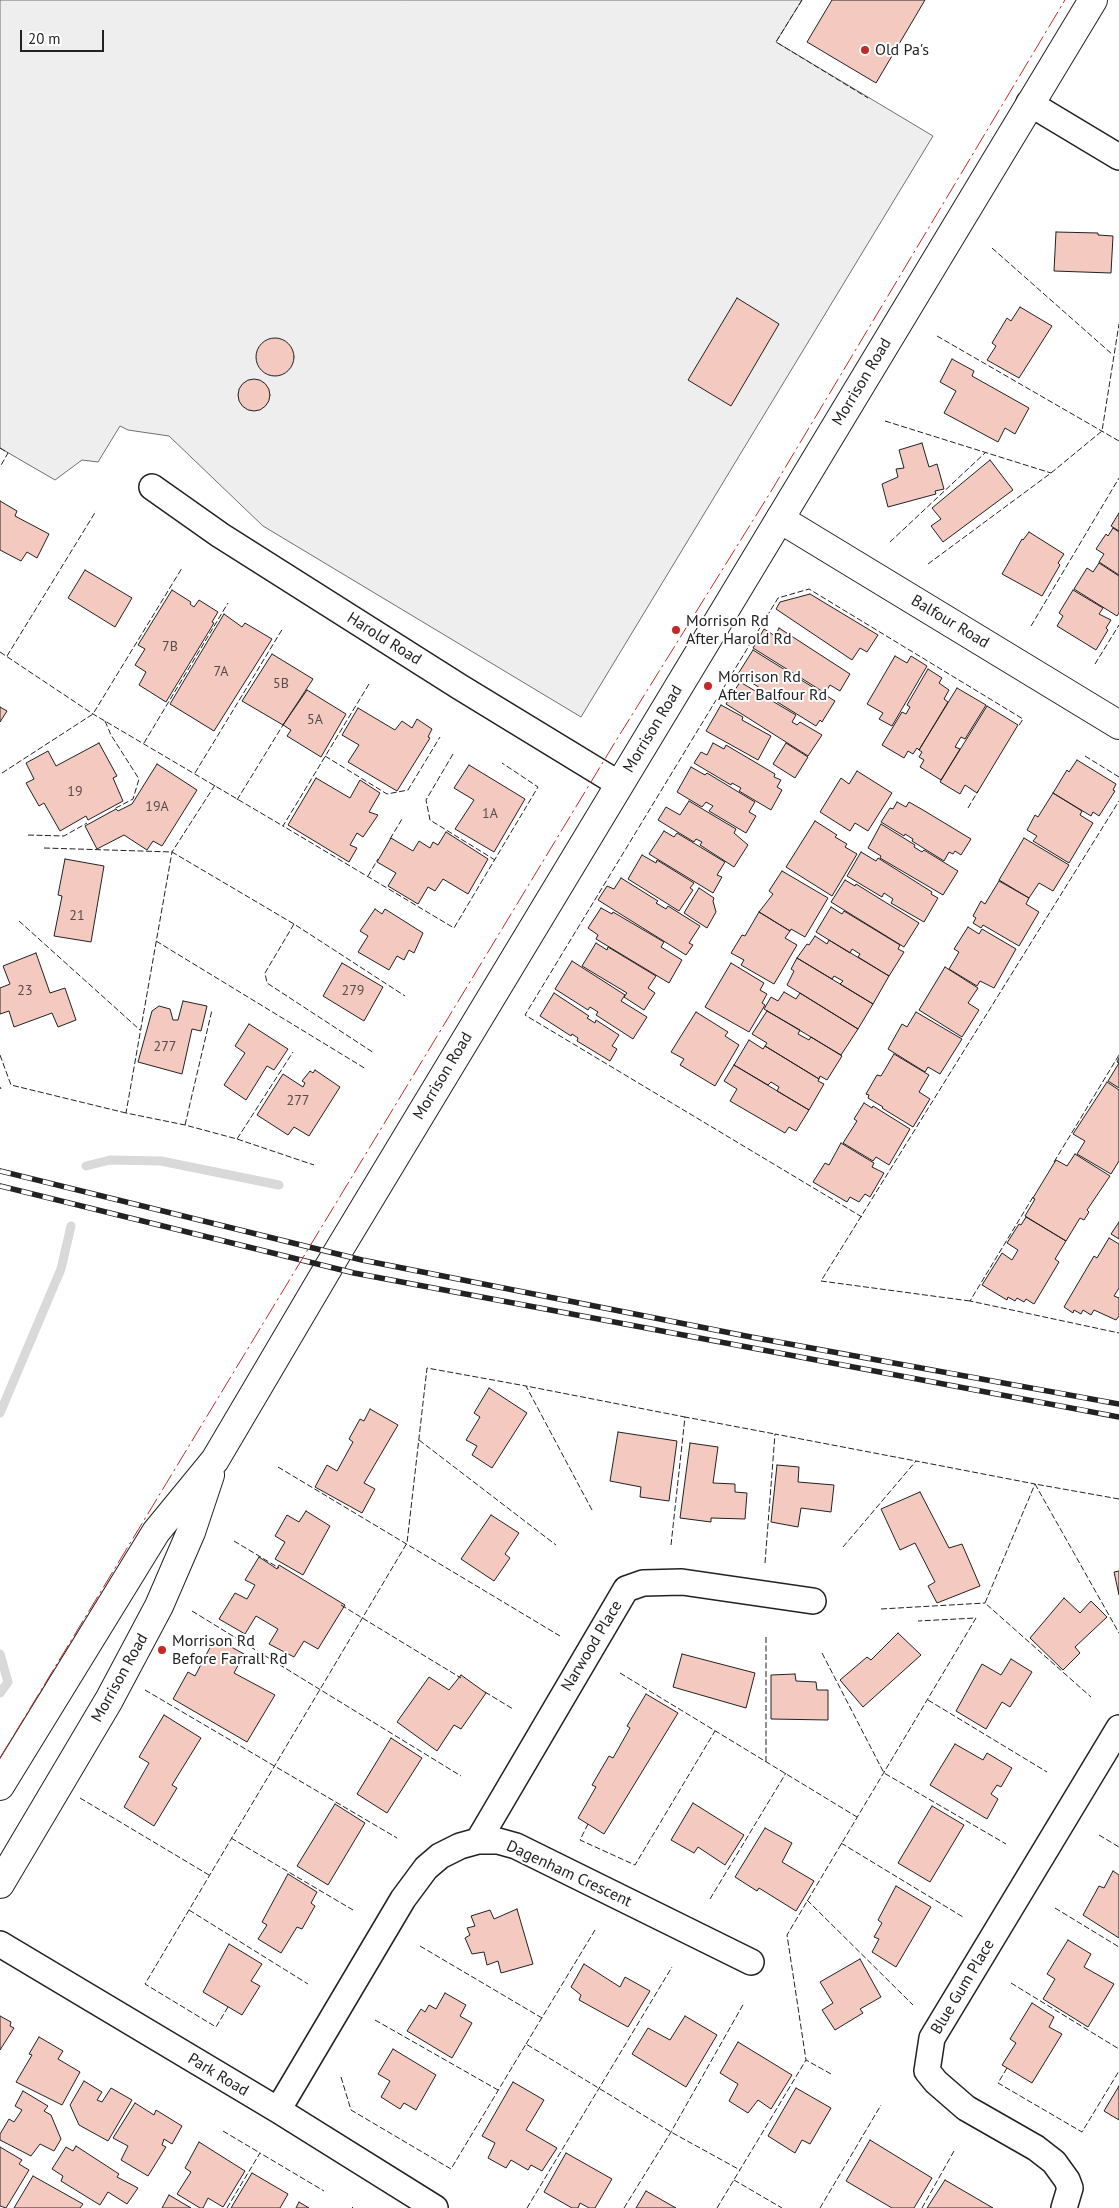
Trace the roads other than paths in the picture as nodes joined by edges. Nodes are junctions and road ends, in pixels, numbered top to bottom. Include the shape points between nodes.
1 (1093, 0) edge
2 (1029, 103) junction
3 (1119, 157) edge
4 (152, 487) dead end
5 (780, 519) junction
6 (1119, 725) edge
7 (619, 784) junction
8 (215, 1460) junction
9 (813, 1601) dead end
10 (1119, 1728) edge
11 (0, 1786) edge
12 (478, 1841) junction
13 (0, 1884) edge
14 (0, 1944) edge
15 (751, 1962) dead end
16 (278, 2110) junction
17 (435, 2208) edge
18 (1064, 2208) edge

1 - 2 main road, Morrison Road
2 - 3 street
2 - 5 main road, Morrison Road
4 - 7 street, Harold Road via 228,540
5 - 6 main road, Balfour Road
5 - 7 main road, Morrison Road
7 - 8 main road, Morrison Road
8 - 11 main road, Morrison Road via 156,1532
8 - 13 main road, Morrison Road via 191,1532 158,1606 109,1700
9 - 12 street, Narwood Place via 682,1582 643,1583 626,1590
10 - 18 street, Blue Gum Place via 932,2038 927,2071 966,2108 1036,2148 1054,2162 1070,2188
12 - 15 street, Dagenham Crescent via 498,1841 516,1846
12 - 16 street, Dagenham Crescent via 440,1856 426,1868 403,1899
14 - 16 street, Park Road
16 - 17 street, Park Road

